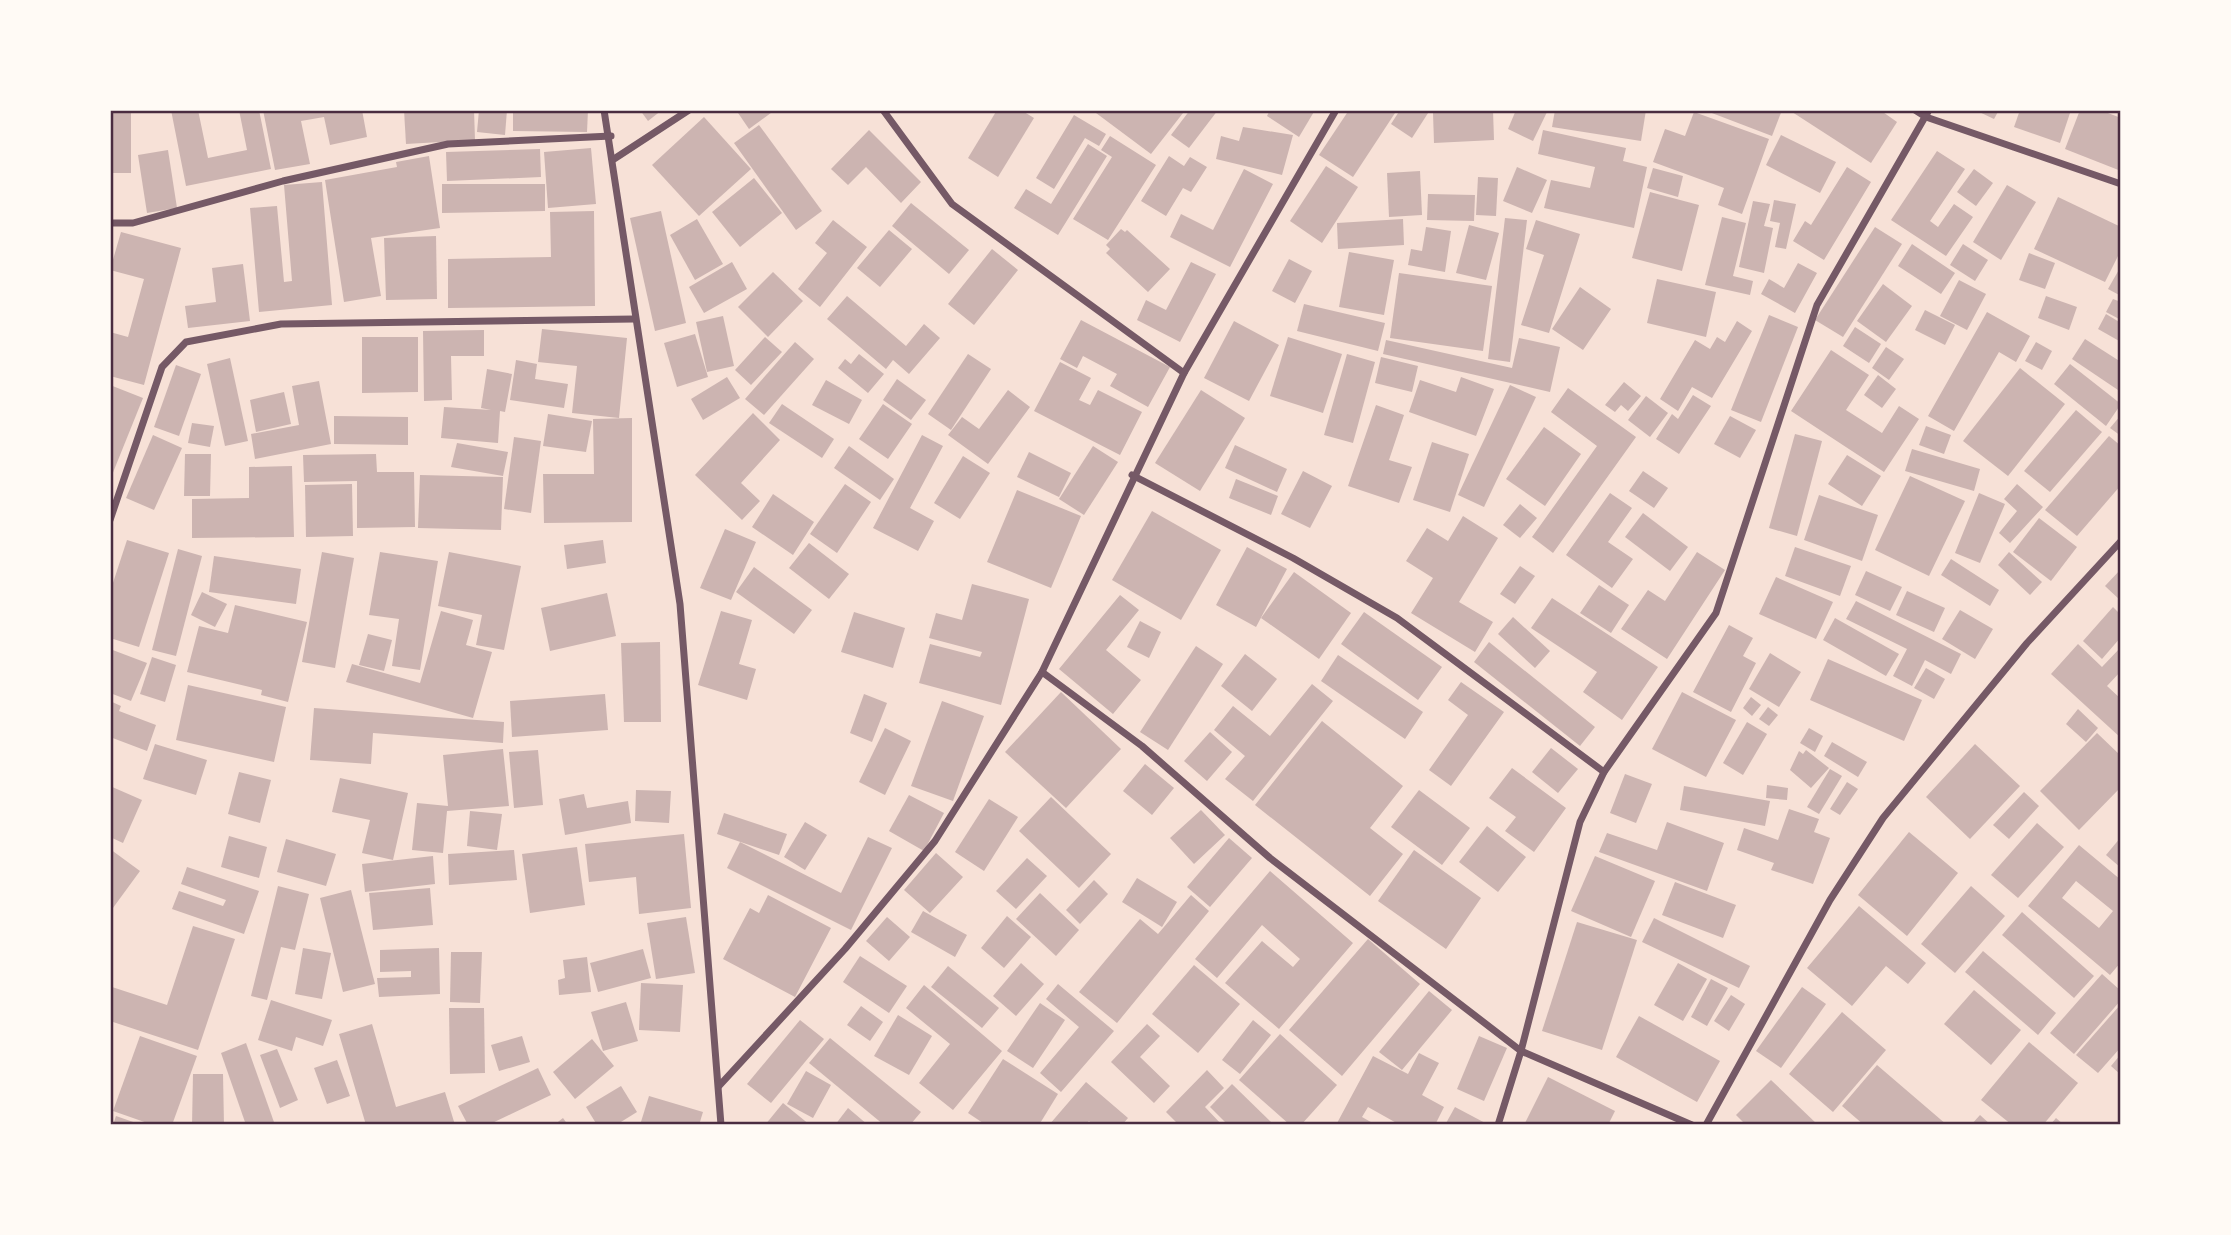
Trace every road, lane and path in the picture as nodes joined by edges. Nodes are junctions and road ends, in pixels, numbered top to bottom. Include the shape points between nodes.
1 (604, 110) edge
2 (689, 110) edge
3 (883, 110) edge
4 (1336, 110) edge
5 (1914, 110) edge
6 (1928, 114) edge
7 (611, 136) junction
8 (614, 159) junction
9 (2121, 184) edge
10 (110, 223) edge
11 (634, 319) junction
12 (1184, 373) junction
13 (1132, 475) junction
14 (110, 520) edge
15 (2121, 541) edge
16 (1042, 672) junction
17 (1604, 772) junction
18 (1521, 1051) junction
19 (719, 1086) junction
20 (721, 1125) edge
21 (1499, 1125) edge
22 (1692, 1125) edge
23 (1706, 1125) edge

1 - 7 street
2 - 8 street
3 - 12 street via 952,204
4 - 12 street
5 - 6 street
6 - 9 street
6 - 17 street via 1817,305 1716,613
7 - 8 street
7 - 10 street via 448,144 283,181 159,217
8 - 11 street
11 - 14 street via 281,324 186,342 162,367
11 - 19 street via 680,604
12 - 13 street
13 - 16 street
13 - 17 street via 1397,618
15 - 23 street via 2027,643 1883,818 1830,900
16 - 18 street via 1142,747 1270,858
16 - 19 street via 935,841 845,949
17 - 18 street via 1580,821
18 - 21 street
18 - 22 street
19 - 20 street

